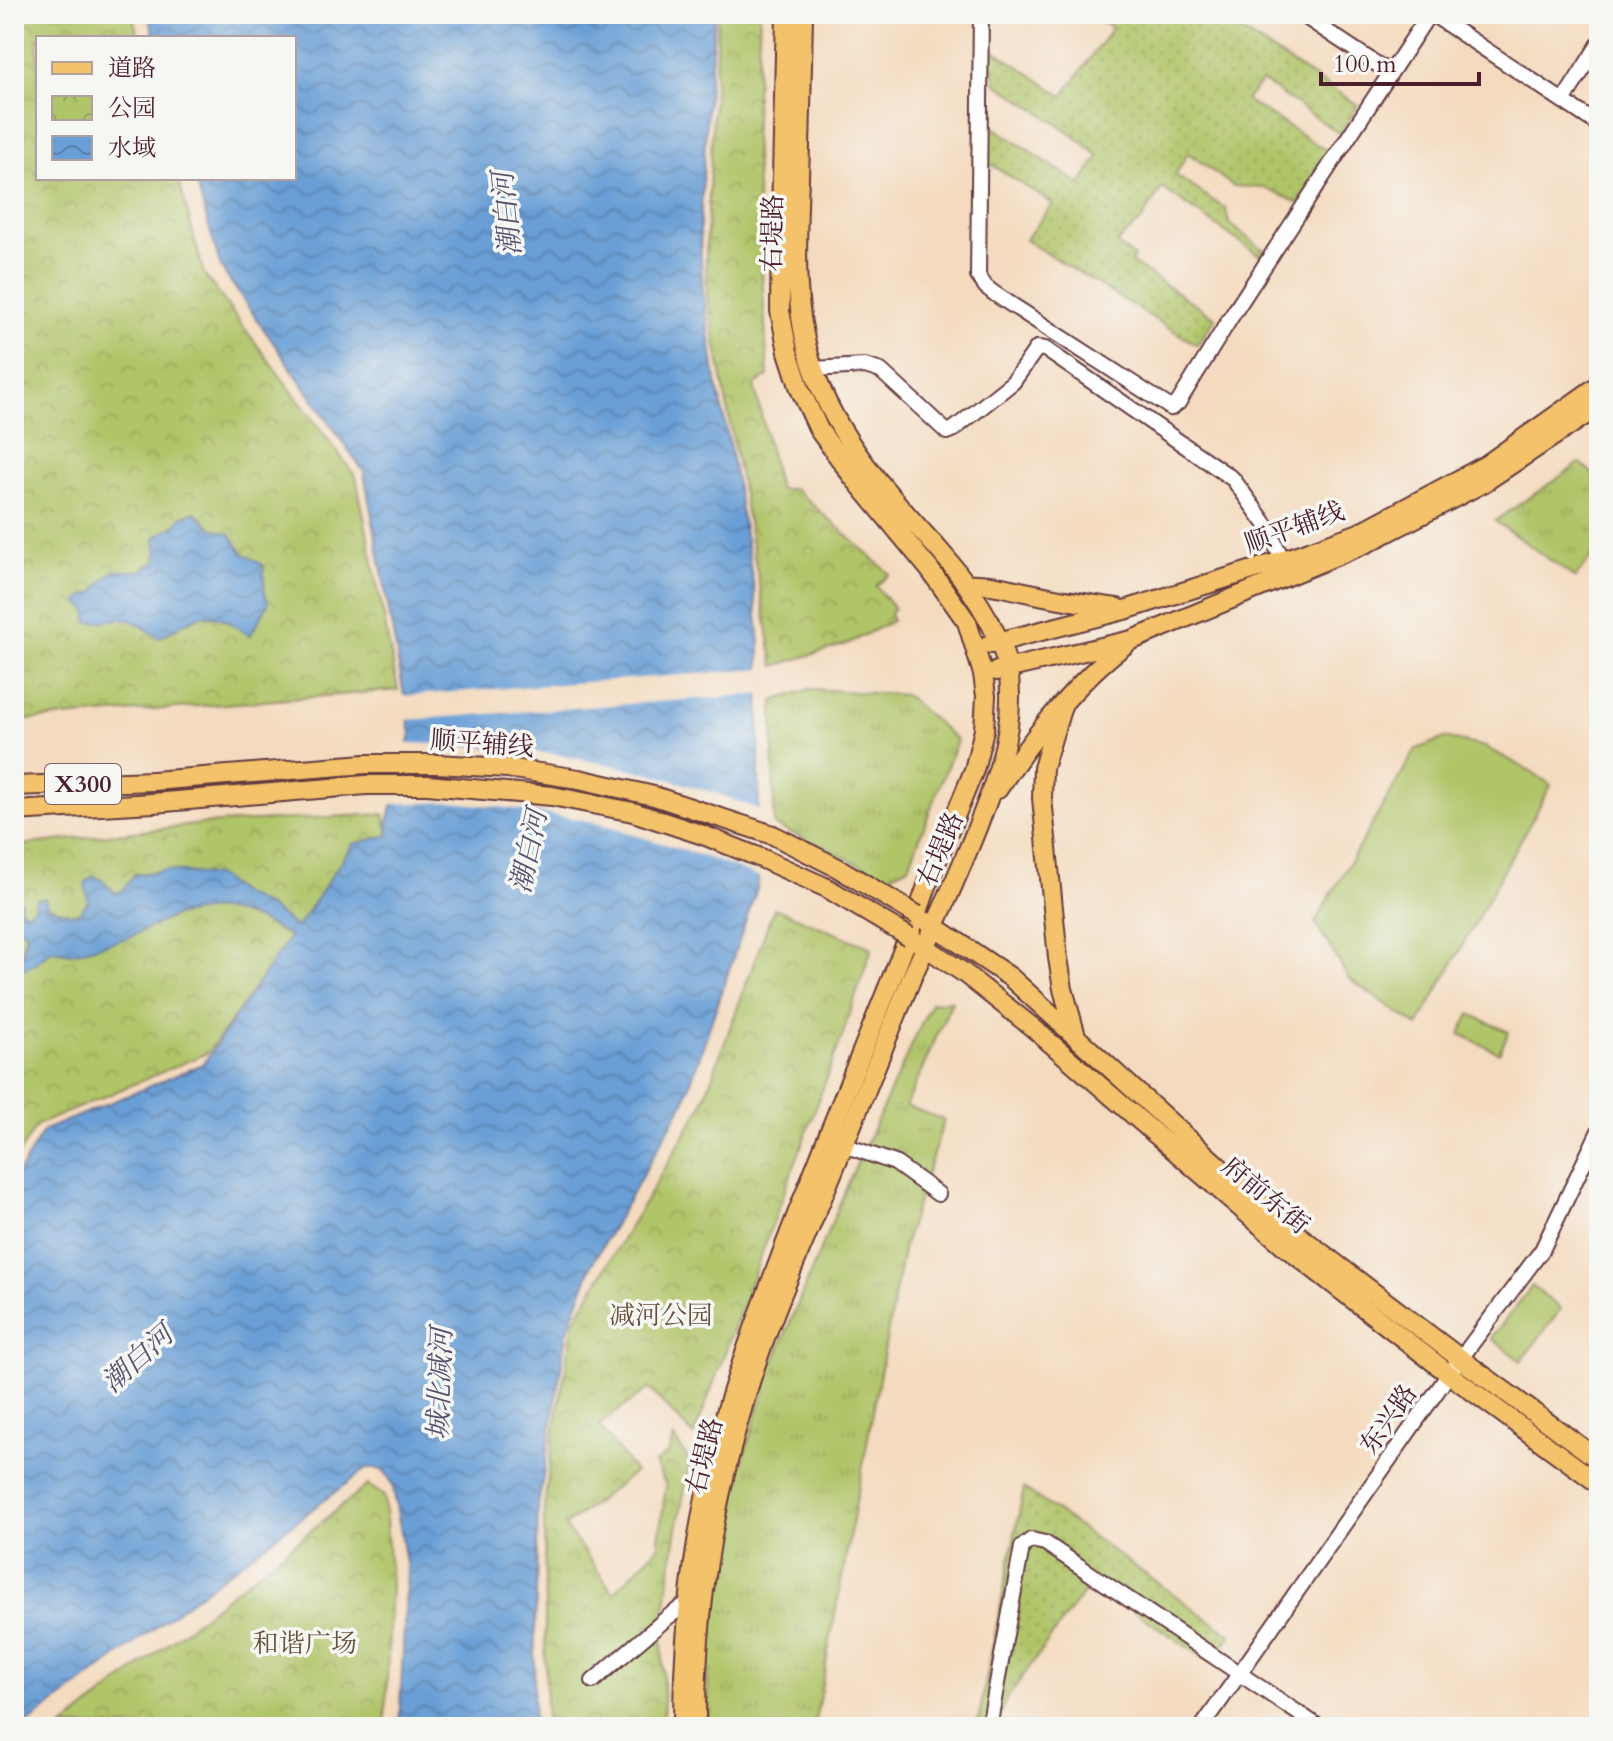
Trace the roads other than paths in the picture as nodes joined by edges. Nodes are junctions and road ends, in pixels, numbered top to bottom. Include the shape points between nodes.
1 (786, 14) edge
2 (803, 14) edge
3 (981, 14) edge
4 (1301, 14) edge
5 (1430, 14) edge
6 (1599, 44) edge
7 (1390, 73) junction
8 (1563, 101) junction
9 (1599, 125) edge
10 (813, 369) junction
11 (1599, 385) edge
12 (1599, 406) edge
13 (1286, 568) junction
14 (966, 584) junction
15 (1128, 609) junction
16 (1132, 640) junction
17 (998, 641) junction
18 (976, 649) junction
19 (1007, 668) junction
20 (983, 674) junction
21 (1062, 706) junction
22 (14, 786) edge
23 (14, 811) edge
24 (984, 811) junction
25 (917, 915) junction
26 (936, 926) junction
27 (909, 937) junction
28 (926, 947) junction
29 (1076, 1036) junction
30 (1599, 1131) edge
31 (844, 1145) junction
32 (938, 1194) dead end
33 (1460, 1359) junction
34 (1449, 1374) junction
35 (1599, 1460) edge
36 (1599, 1484) edge
37 (689, 1602) junction
38 (1240, 1673) junction
39 (593, 1681) dead end
40 (683, 1727) edge
41 (696, 1727) edge
42 (989, 1727) edge
43 (1202, 1727) edge
44 (1319, 1727) edge

1 - 18 main road, 右堤路 via 780,311 788,352 819,430 930,570 967,622
2 - 10 main road, 右堤路 via 798,286
3 - 7 street via 978,276 995,294 1171,408
4 - 7 street
5 - 7 street
5 - 8 street
6 - 8 street
8 - 9 street
10 - 13 street via 865,366 881,371 947,432 1013,382 1037,348 1045,349 1233,479 1267,526
10 - 14 main road, 右堤路 via 830,411 860,459
11 - 13 main road, 顺平辅线 via 1486,465
12 - 13 main road, 顺平辅线 via 1483,483 1367,543
13 - 15 main road, 顺平辅线
13 - 16 main road, 顺平辅线
14 - 15 main road
14 - 17 main road, 右堤路
15 - 17 main road, 顺平辅线
16 - 19 main road, 顺平辅线
16 - 21 main road via 1090,672
17 - 18 main road, 顺平辅线
17 - 19 main road, 右堤路
18 - 20 main road, 右堤路
19 - 20 main road, 顺平辅线
19 - 24 main road, 右堤路 via 1007,729
20 - 25 main road, 右堤路 via 984,730 974,770
21 - 24 main road
21 - 29 main road via 1043,768 1042,798 1058,958
22 - 25 main road, 顺平辅线 / X300, bridge via 365,764 493,767 579,779 654,796 773,835
23 - 27 main road, 顺平辅线 / X300, bridge via 366,785 552,796 633,812 703,835 827,888
24 - 26 main road, 右堤路
25 - 26 main road, 府前东街
25 - 27 main road, 右堤路
26 - 28 main road, 右堤路
26 - 29 main road, 府前东街 via 1010,977
27 - 28 main road, 府前东街
27 - 37 main road, 右堤路 via 744,1356 706,1491
28 - 31 main road, 右堤路
28 - 34 main road, 府前东街 via 1032,1027 1288,1249
29 - 33 main road, 府前东街 via 1250,1195
30 - 33 street, 东兴路 via 1542,1250
31 - 32 street via 895,1163
31 - 41 main road, 右堤路 via 762,1346 732,1447 704,1598
33 - 34 street, 东兴路
33 - 35 main road, 府前东街
34 - 36 main road, 府前东街
34 - 38 street, 东兴路
37 - 39 street
37 - 40 main road, 右堤路
38 - 42 street via 1045,1543 1031,1540 1022,1547
38 - 43 street, 东兴路
38 - 44 street

